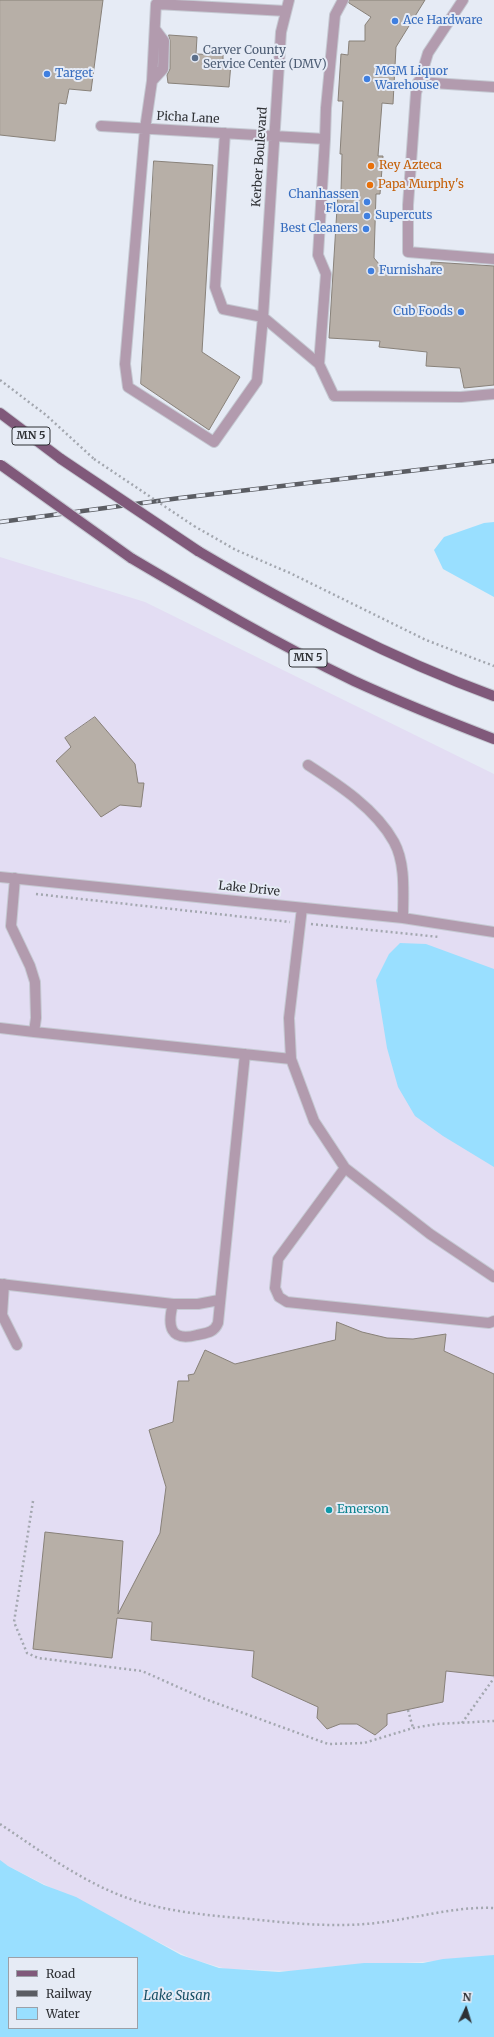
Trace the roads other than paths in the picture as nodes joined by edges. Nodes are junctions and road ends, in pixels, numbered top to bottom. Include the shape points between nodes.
1 (289, 0) edge
2 (343, 0) edge
3 (462, 0) edge
4 (286, 11) junction
5 (418, 82) junction
6 (494, 87) edge
7 (101, 126) dead end
8 (145, 129) junction
9 (225, 133) junction
10 (274, 136) junction
11 (325, 139) junction
12 (494, 259) edge
13 (263, 317) junction
14 (319, 364) junction
15 (494, 394) edge
16 (0, 412) edge
17 (1, 465) edge
18 (494, 696) edge
19 (494, 739) edge
20 (308, 765) dead end
21 (0, 877) edge
22 (15, 878) junction
23 (302, 908) junction
24 (403, 918) junction
25 (494, 932) edge
26 (0, 1028) edge
27 (34, 1032) junction
28 (245, 1054) junction
29 (291, 1059) junction
30 (345, 1168) junction
31 (494, 1277) edge
32 (2, 1284) edge
33 (219, 1300) junction
34 (173, 1304) junction
35 (494, 1321) edge
36 (17, 1345) dead end

1 - 4 street, Kerber Boulevard
2 - 11 street via 335,15
3 - 5 street via 428,53
4 - 8 street via 156,4 152,81
4 - 10 street, Kerber Boulevard via 281,32
5 - 6 street
5 - 12 street via 408,205 408,252
7 - 8 street, Picha Lane
8 - 9 street, Picha Lane
8 - 13 street, Kerber Boulevard via 125,364 128,387 214,442 257,381
9 - 10 street, Picha Lane
9 - 13 street via 215,287 222,309
10 - 11 street, Picha Lane
10 - 13 street, Kerber Boulevard
11 - 14 street via 318,255 326,274
13 - 14 street
14 - 15 street via 334,396 461,397
16 - 18 main road, MN 5, bridge via 61,459 198,551 246,579 400,658
17 - 19 main road, MN 5, bridge via 131,558 214,607 298,653 397,700
20 - 24 street via 345,790 377,820 394,843 400,862
21 - 22 street, Lake Drive
22 - 23 street, Lake Drive
22 - 27 street via 11,926 35,982
23 - 24 street, Lake Drive
23 - 29 street via 289,1018
24 - 25 street, Lake Drive
26 - 27 street
27 - 28 street
28 - 29 street
28 - 33 street
29 - 30 street via 314,1121
30 - 31 street via 430,1234
30 - 35 street via 278,1259 275,1288 279,1298 287,1302 488,1323
32 - 34 street
32 - 36 street via 2,1315
33 - 34 street via 198,1304
33 - 34 street via 218,1324 215,1328 211,1332 186,1338 180,1337 172,1329 170,1322

